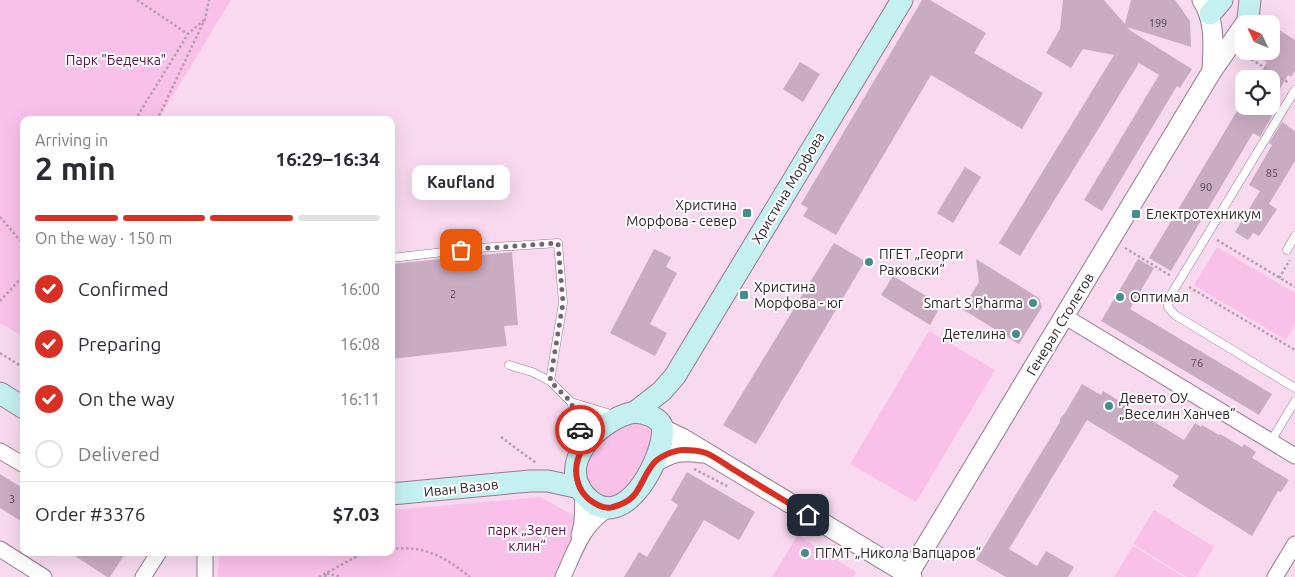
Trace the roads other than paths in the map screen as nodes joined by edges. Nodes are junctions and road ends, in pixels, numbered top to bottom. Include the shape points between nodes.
1 (902, 0) edge
2 (910, 0) edge
3 (1263, 0) edge
4 (1211, 5) edge
5 (1248, 15) edge
6 (1235, 34) edge
7 (880, 36) junction
8 (1212, 71) junction
9 (1295, 90) edge
10 (1291, 105) edge
11 (1295, 236) edge
12 (1286, 250) road end
13 (395, 258) edge
14 (1064, 316) junction
15 (509, 365) dead end
16 (675, 376) junction
17 (550, 381) junction
18 (1295, 388) edge
19 (0, 393) edge
20 (1295, 401) edge
21 (571, 402) junction
22 (20, 406) edge
23 (626, 414) junction
24 (663, 427) junction
25 (1271, 441) junction
26 (581, 450) junction
27 (0, 451) edge
28 (706, 454) junction
29 (1295, 456) edge
30 (20, 463) edge
31 (653, 463) junction
32 (540, 477) junction
33 (581, 491) junction
34 (395, 494) edge
35 (610, 508) junction
36 (1295, 544) edge
37 (576, 548) junction
38 (0, 549) edge
39 (156, 556) edge
40 (205, 556) edge
41 (909, 576) edge
42 (44, 577) edge
43 (143, 577) edge
44 (204, 577) edge
45 (563, 577) edge
46 (1275, 577) edge

1 - 7 main road, Христина Морфова
2 - 7 main road
3 - 5 street, Генерал Столетов
4 - 8 street, Генерал Столетов
6 - 8 street, Генерал Столетов
7 - 16 main road, Христина Морфова
8 - 14 street, Генерал Столетов
9 - 10 lane
10 - 18 lane via 1168,302 1175,315
11 - 12 lane
13 - 17 lane via 558,243 563,303
14 - 25 street
14 - 41 street, Генерал Столетов
15 - 17 lane
16 - 23 main road, Христина Морфова via 662,391
16 - 24 main road, Христина Морфова
17 - 21 lane
19 - 22 main road
20 - 25 lane
21 - 23 lane
21 - 26 lane via 580,427
23 - 24 main road via 649,415
23 - 26 main road via 598,431
24 - 28 street
24 - 31 main road
25 - 29 street
26 - 32 main road, Иван Вазов
26 - 33 main road via 576,465
27 - 30 street
28 - 31 street via 676,451
28 - 41 street
31 - 35 main road via 636,493 628,501
32 - 33 main road, Иван Вазов
32 - 34 main road, Иван Вазов
33 - 35 main road via 593,503
33 - 37 street via 582,523
35 - 37 street via 588,525
36 - 46 street
37 - 45 street
38 - 42 street
39 - 43 street
40 - 44 street

